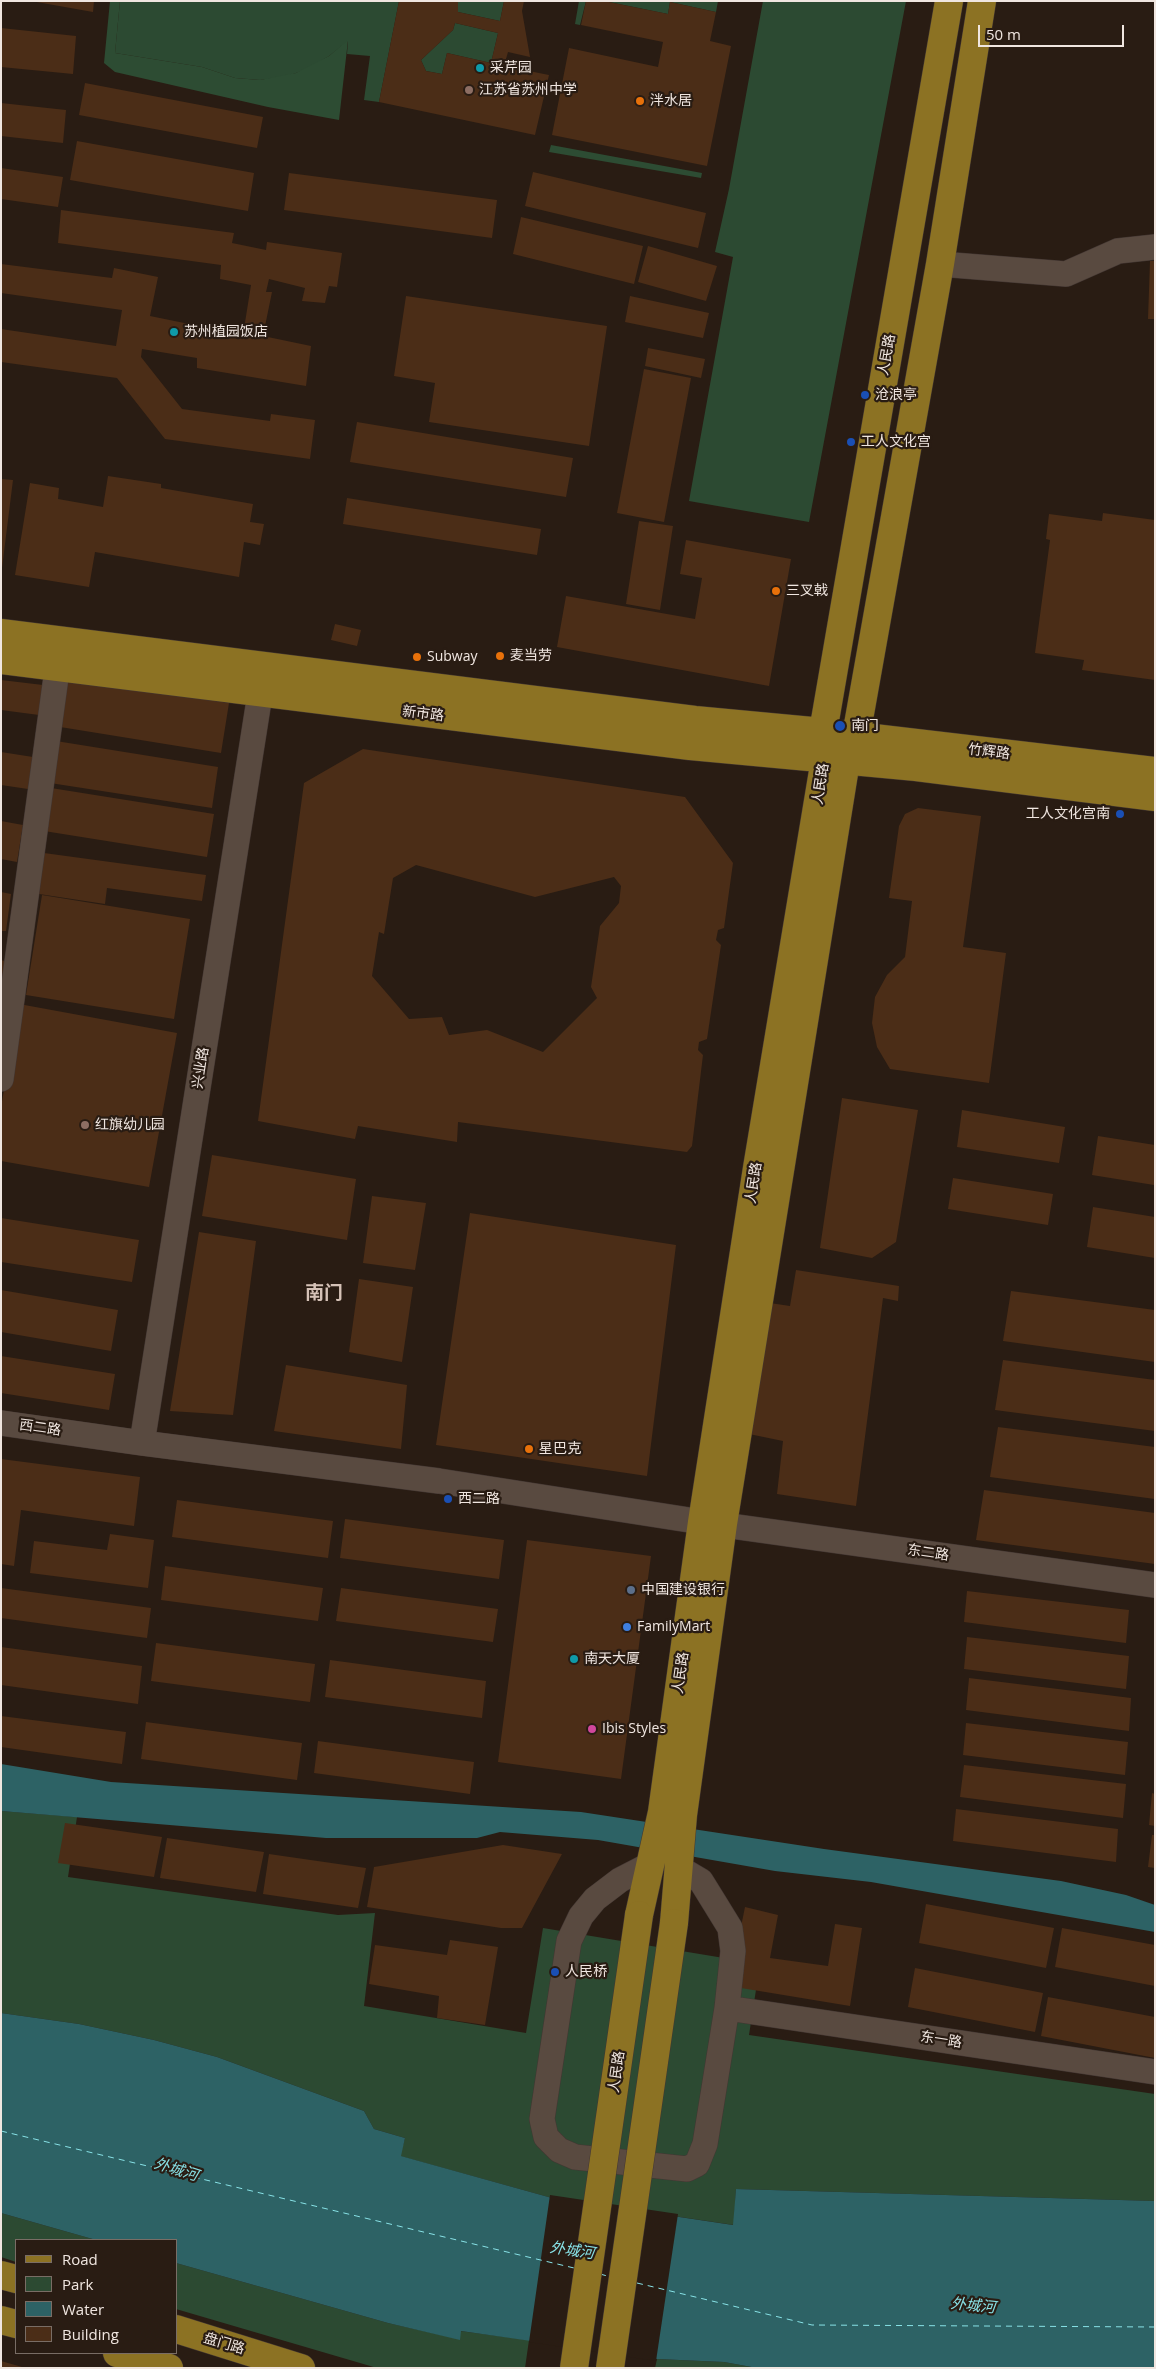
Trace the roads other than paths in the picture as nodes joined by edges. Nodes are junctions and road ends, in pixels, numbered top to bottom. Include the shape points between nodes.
1 (949, 1) edge
2 (982, 1) edge
3 (1155, 247) edge
4 (940, 264) junction
5 (1, 633) edge
6 (60, 640) junction
7 (1, 660) edge
8 (57, 667) junction
9 (260, 694) junction
10 (823, 732) junction
11 (856, 736) junction
12 (836, 760) junction
13 (1155, 771) edge
14 (1155, 797) edge
15 (1, 1079) edge
16 (1, 1422) edge
17 (142, 1443) junction
18 (712, 1523) junction
19 (1155, 1585) edge
20 (673, 1814) junction
21 (651, 1864) junction
22 (678, 1868) junction
23 (727, 2008) junction
24 (1155, 2072) edge
25 (1, 2275) edge
26 (15, 2279) edge
27 (1, 2320) edge
28 (15, 2324) edge
29 (178, 2330) edge
30 (120, 2354) edge
31 (169, 2368) edge
32 (301, 2368) edge
33 (574, 2368) edge
34 (610, 2368) edge

1 - 10 main road, 人民路
2 - 4 main road, 人民路
3 - 4 street via 1118,251 1066,274
4 - 11 main road, 人民路
5 - 6 main road, 新市路
6 - 8 street
6 - 10 main road, 新市路 via 686,719
7 - 8 main road, 新市路
8 - 9 main road, 新市路
8 - 15 street
9 - 12 main road, 新市路 via 690,746
9 - 17 street, 兴业路
10 - 11 main road, 竹辉路
10 - 12 main road, 人民路
11 - 12 main road, 人民路
11 - 13 main road, 竹辉路
12 - 14 main road, 竹辉路
12 - 18 main road, 人民路 via 756,1168
16 - 17 street, 西二路
17 - 18 street, 西二路 via 439,1481
18 - 19 street, 东二路
18 - 20 main road, 人民路
20 - 21 main road, 人民路
20 - 22 main road, 人民路
21 - 23 street via 620,1880 595,1899 581,1916 569,1941 542,2119 546,2137 559,2150 575,2157 687,2168 697,2164 705,2144
21 - 33 main road, 人民路, bridge via 639,1915
22 - 23 street via 701,1881 730,1928 732,1951
22 - 34 main road, 人民路, bridge via 674,1923
23 - 24 street, 东一路
25 - 26 main road
27 - 28 main road
29 - 32 main road, 盘门路
30 - 31 main road

